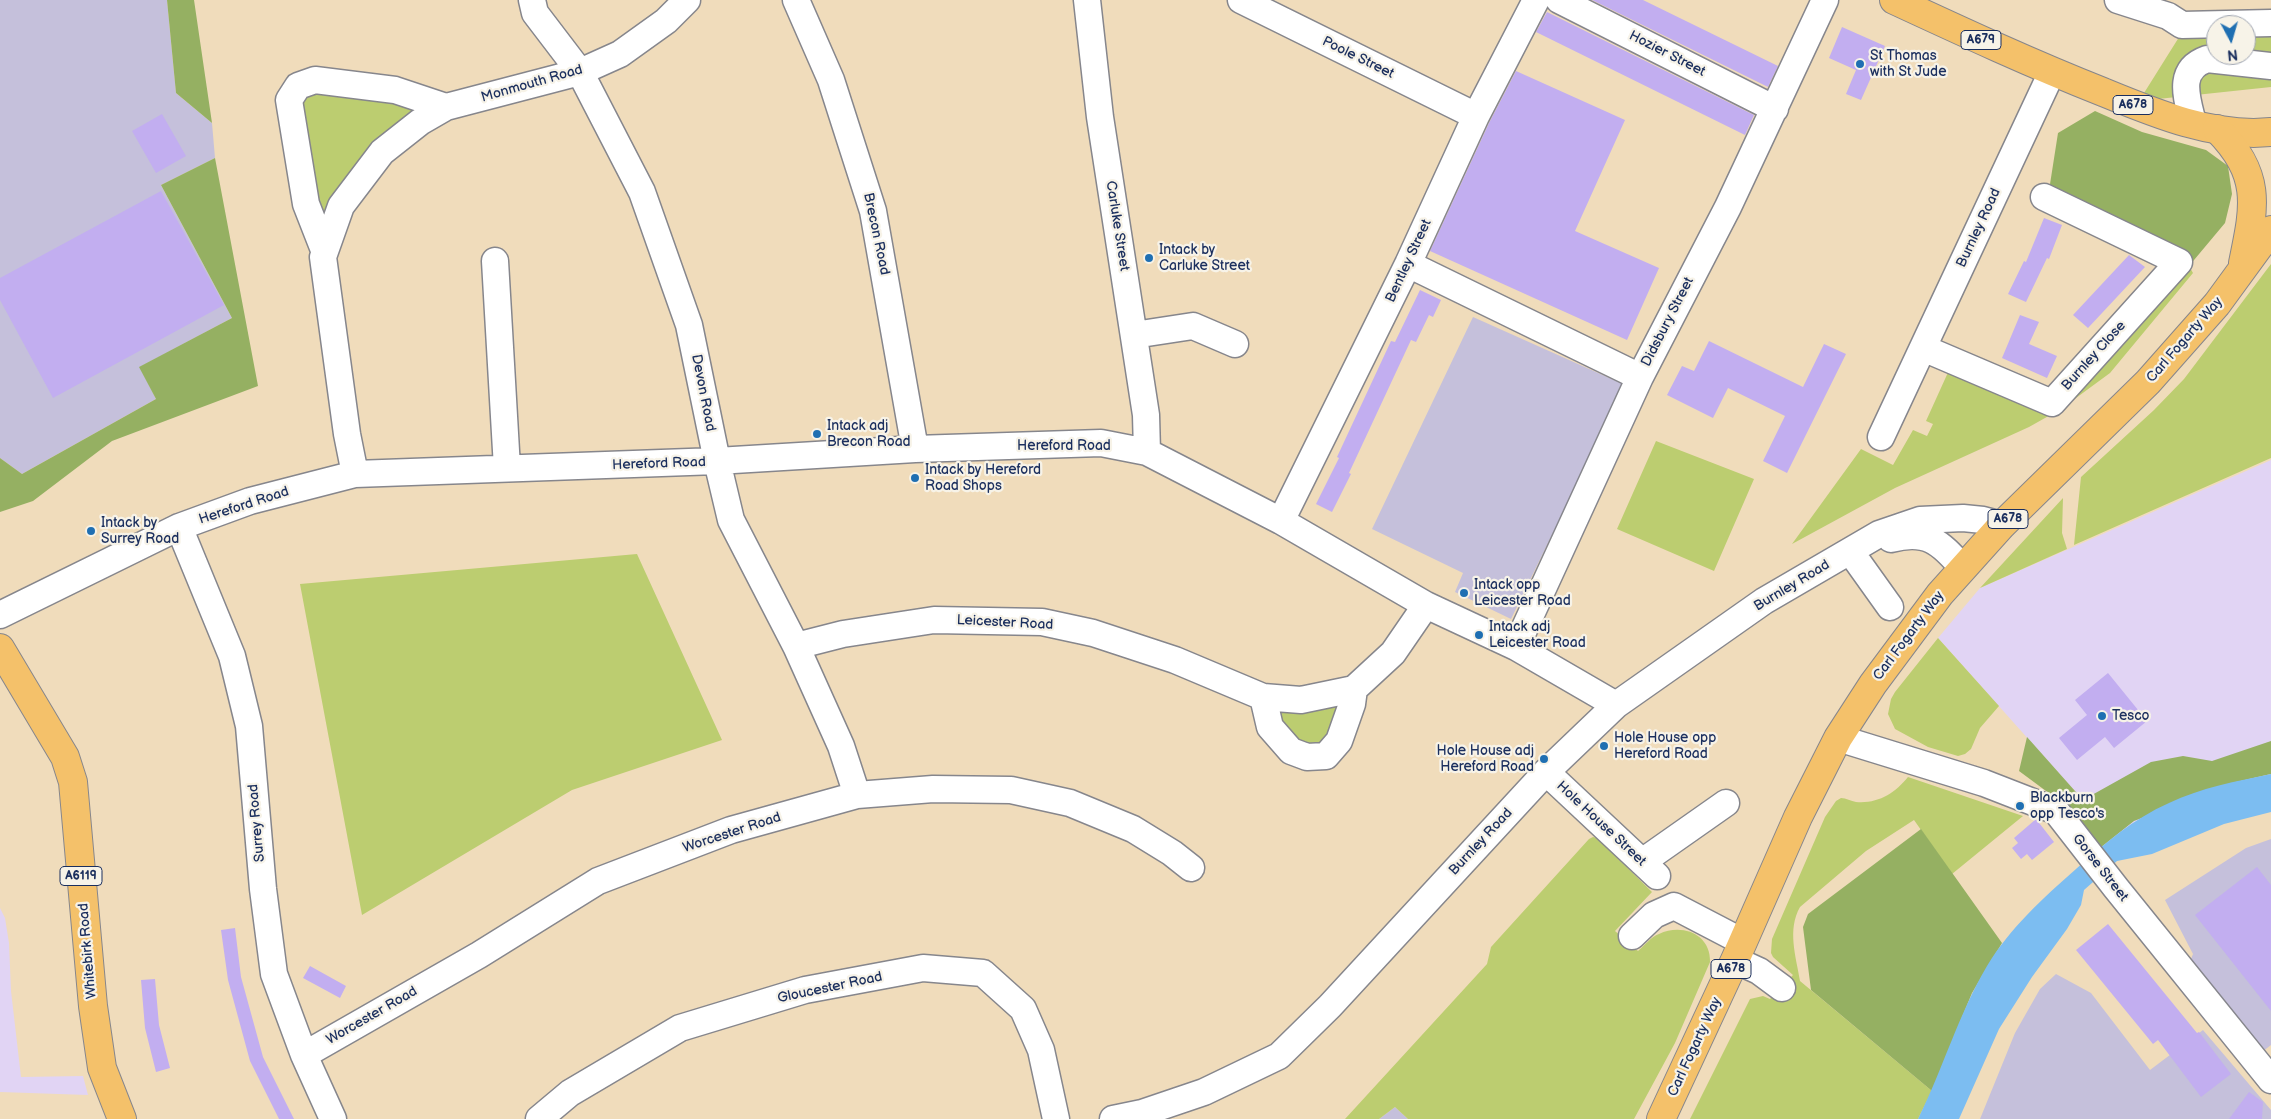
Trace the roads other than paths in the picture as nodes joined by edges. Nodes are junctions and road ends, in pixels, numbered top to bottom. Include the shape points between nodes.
1 (532, 0) edge
2 (687, 0) edge
3 (796, 0) edge
4 (1087, 0) edge
5 (1536, 0) edge
6 (1559, 0) edge
7 (1825, 0) edge
8 (1894, 0) edge
9 (2118, 0) edge
10 (1249, 2) edge
11 (2271, 23) edge
12 (2271, 66) edge
13 (580, 72) junction
14 (2052, 72) junction
15 (446, 107) junction
16 (1775, 109) junction
17 (1476, 116) junction
18 (2205, 126) junction
19 (2271, 132) edge
20 (2044, 197) dead end
21 (2271, 230) edge
22 (324, 250) junction
23 (495, 261) dead end
24 (1408, 264) junction
25 (2241, 272) junction
26 (1134, 335) junction
27 (1235, 344) dead end
28 (1923, 348) junction
29 (1640, 377) junction
30 (1881, 438) dead end
31 (915, 448) junction
32 (1147, 452) junction
33 (716, 461) junction
34 (508, 468) junction
35 (355, 474) junction
36 (1281, 520) junction
37 (2002, 525) junction
38 (179, 527) junction
39 (1850, 551) junction
40 (1963, 568) junction
41 (1426, 605) junction
42 (1890, 608) dead end
43 (0, 614) edge
44 (796, 646) junction
45 (1516, 647) junction
46 (0, 648) edge
47 (1354, 689) junction
48 (1264, 697) junction
49 (1616, 705) junction
50 (1838, 738) junction
51 (1546, 772) junction
52 (857, 795) junction
53 (1726, 803) dead end
54 (1191, 868) dead end
55 (1632, 936) dead end
56 (1739, 951) junction
57 (1782, 988) dead end
58 (304, 1055) junction
59 (2267, 1068) edge
60 (122, 1119) edge
61 (333, 1119) edge
62 (539, 1119) edge
63 (1056, 1119) edge
64 (1113, 1119) edge
65 (1661, 1119) edge

1 - 13 street, Devon Road via 535,13
2 - 13 street, Monmouth Road via 666,21 620,54
3 - 31 street, Brecon Road via 831,80 874,211
4 - 26 street, Carluke Street via 1100,117
5 - 17 street, Bentley Street
6 - 16 street, Hozier Street
7 - 16 street, Didsbury Street
8 - 14 main road, A679
9 - 11 street via 2168,16 2182,25
10 - 17 street, Poole Street
12 - 18 street via 2208,58 2198,62 2191,69 2185,87
13 - 15 street, Monmouth Road
13 - 33 street, Devon Road via 649,209 689,325
14 - 18 main road, A678 via 2145,110
14 - 28 street, Burnley Road
15 - 22 street, Monmouth Road via 420,122 382,152 341,206
15 - 22 street, Monmouth Road via 395,90 316,80 298,86 289,100 306,204
16 - 29 street, Didsbury Street
17 - 24 street, Bentley Street
18 - 19 main road, A678 via 2238,133
18 - 25 main road, A678 via 2235,147 2251,181 2252,219
20 - 28 street, Burnley Close via 2106,233 2179,262 2052,403
21 - 25 main road, Carl Fogarty Way / A678
22 - 35 street, Monmouth Road via 345,424
23 - 34 street
24 - 29 street
24 - 36 street, Bentley Street
25 - 37 main road, Carl Fogarty Way / A678 via 2148,382
26 - 27 street via 1193,326
26 - 32 street, Carluke Street via 1146,415
28 - 30 street, Burnley Road
29 - 45 street, Didsbury Street
31 - 32 street, Hereford Road via 1101,443
31 - 33 street, Hereford Road
32 - 36 street, Hereford Road
33 - 34 street, Hereford Road
33 - 44 street, Devon Road via 731,520
34 - 35 street, Hereford Road
35 - 38 street, Hereford Road via 250,501
36 - 41 street, Hereford Road
37 - 39 street, Burnley Road via 1962,518 1920,520 1879,534
37 - 40 main road, Carl Fogarty Way / A678
38 - 43 street, Hereford Road
38 - 58 street, Surrey Road via 232,656 249,726 274,974
39 - 40 street, Burnley Road via 1902,537 1922,537 1940,543
39 - 42 street
39 - 49 street, Burnley Road via 1764,601
40 - 50 main road, Carl Fogarty Way / A678 via 1873,684
41 - 45 street, Hereford Road
41 - 47 street via 1393,653
44 - 48 street, Leicester Road via 843,634 934,620 1042,622 1093,632
44 - 52 street, Devon Road via 841,746
45 - 49 street, Hereford Road
46 - 60 main road, Whitebirk Road / A6119 via 65,757 73,782 92,996 102,1068
47 - 48 street, Leicester Road via 1301,700
47 - 48 street via 1339,741 1326,756 1308,757 1291,751 1270,727
49 - 51 street, Burnley Road
50 - 56 main road, Carl Fogarty Way / A678 via 1798,817
50 - 59 street, Gorse Street via 1984,783 2056,811
51 - 53 street, Hole House Street via 1650,869
51 - 64 street, Burnley Road via 1330,1006 1279,1056 1204,1092
52 - 54 street, Worcester Road via 933,789 1011,790 1070,804 1133,829
52 - 58 street, Worcester Road via 731,830 598,881 479,955
55 - 56 street via 1654,915 1674,906
56 - 57 street
56 - 65 main road, Carl Fogarty Way / A678
58 - 61 street, Surrey Road
62 - 63 street, Gloucester Road via 570,1093 680,1028 805,990 923,968 983,973 1023,1009 1041,1050

